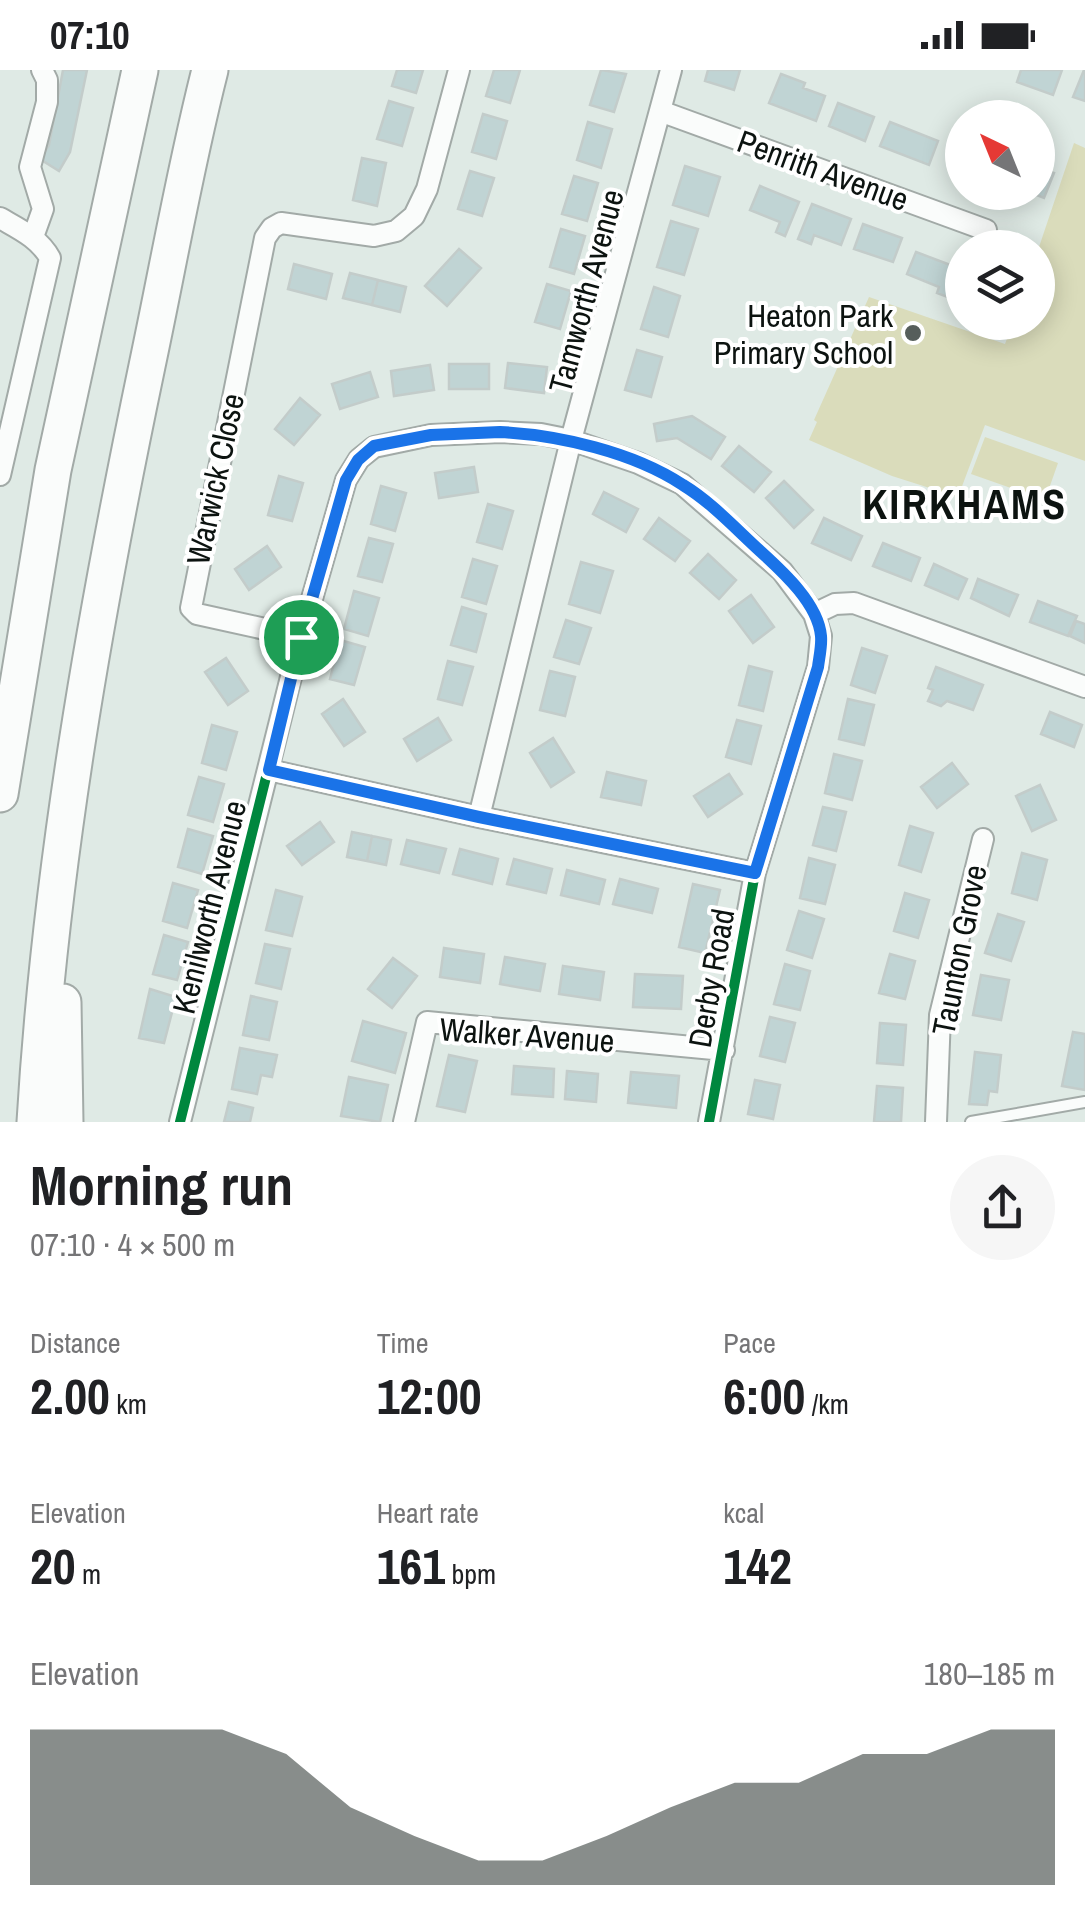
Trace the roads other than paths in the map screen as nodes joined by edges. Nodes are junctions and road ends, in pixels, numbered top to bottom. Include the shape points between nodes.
1 (42, 70) edge
2 (140, 70) edge
3 (210, 70) edge
4 (459, 70) edge
5 (671, 70) edge
6 (660, 111) junction
7 (0, 218) edge
8 (986, 230) dead end
9 (33, 237) junction
10 (572, 440) junction
11 (0, 475) edge
12 (814, 614) junction
13 (301, 637) junction
14 (1085, 687) edge
15 (269, 770) junction
16 (0, 794) edge
17 (479, 817) junction
18 (982, 838) dead end
19 (61, 866) junction
20 (755, 873) junction
21 (724, 1050) junction
22 (1085, 1102) edge
23 (35, 1122) edge
24 (65, 1122) edge
25 (180, 1122) edge
26 (404, 1122) edge
27 (709, 1122) edge
28 (936, 1122) edge
29 (971, 1122) edge

1 - 9 street via 47,102 30,166 43,209
2 - 16 highway via 52,470
3 - 19 highway via 106,562
4 - 13 street, Warwick Close via 414,216 396,231 374,236 281,223 265,238 191,608
5 - 6 street, Tamworth Avenue
6 - 8 street, Penrith Avenue
6 - 10 street, Tamworth Avenue
7 - 9 street
9 - 11 street via 50,258
10 - 12 street, Kenilworth Avenue via 682,484 782,571
10 - 13 street, Kenilworth Avenue via 500,432 374,446 346,480
10 - 17 street, Tamworth Avenue
12 - 14 street via 854,603
12 - 20 street, Derby Road via 822,636 818,667
13 - 15 street, Kenilworth Avenue
15 - 17 street
15 - 25 street, Kenilworth Avenue
17 - 20 street
18 - 28 street, Taunton Grove via 940,1015
19 - 23 highway
19 - 24 highway
20 - 21 street, Derby Road
21 - 26 street, Walker Avenue via 427,1022
21 - 27 street, Derby Road
22 - 29 lane

